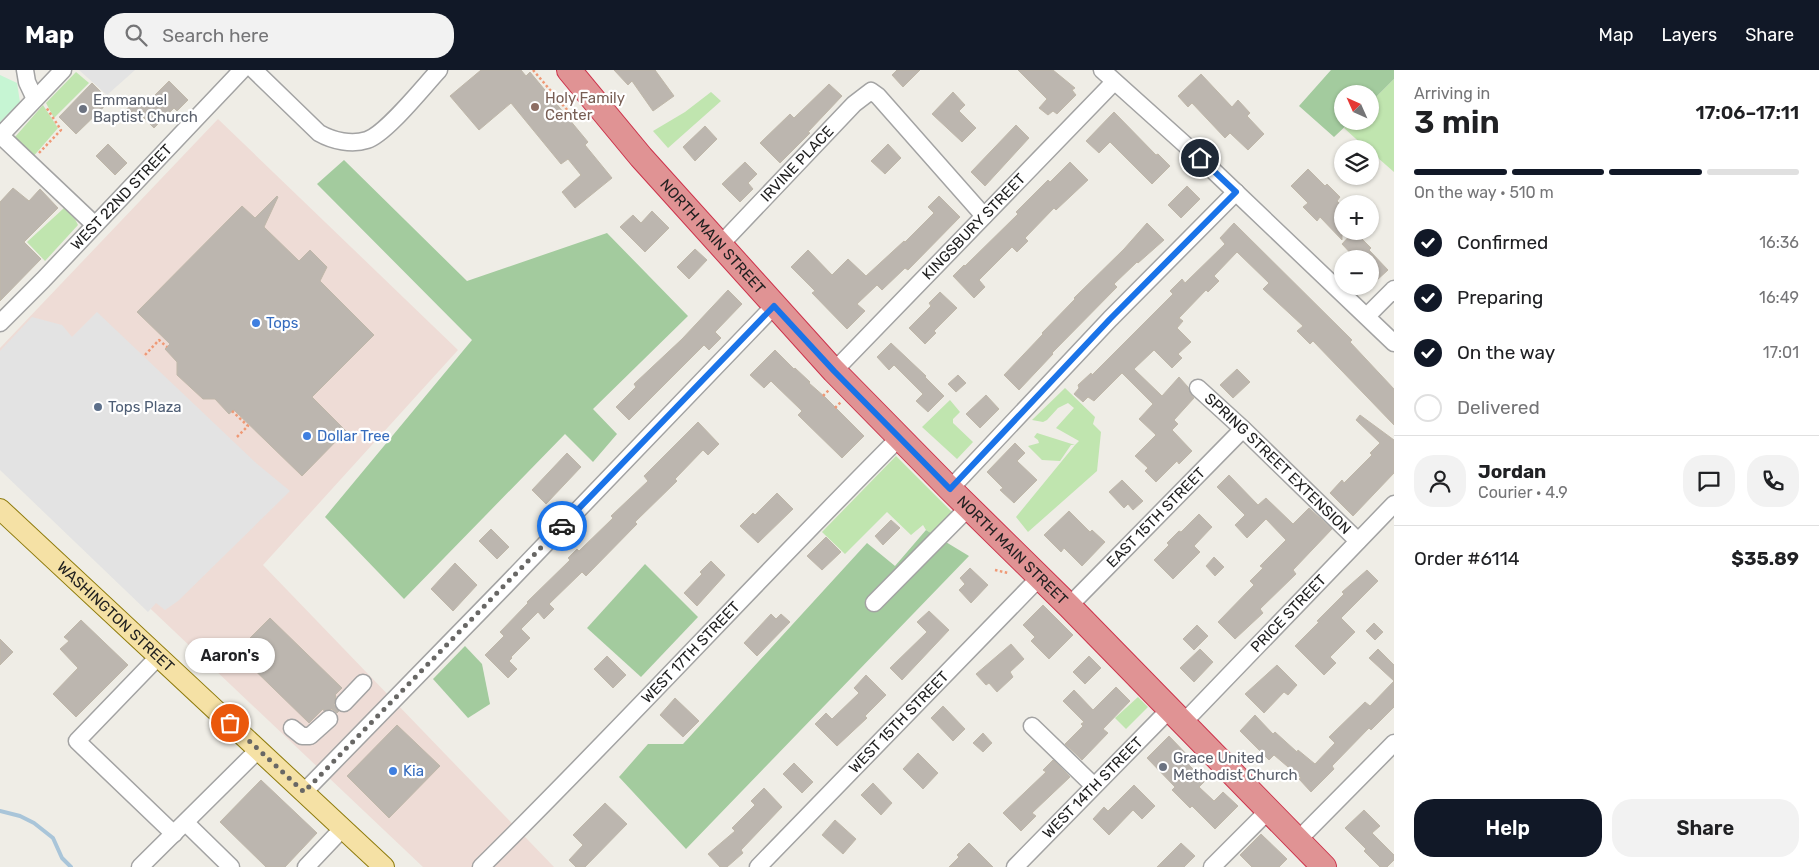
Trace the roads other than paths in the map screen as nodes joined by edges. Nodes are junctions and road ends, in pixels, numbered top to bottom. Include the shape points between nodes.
1 (25, 70) edge
2 (63, 70) edge
3 (242, 70) edge
4 (254, 70) edge
5 (439, 70) edge
6 (573, 71) edge
7 (1108, 74) edge
8 (39, 101) junction
9 (0, 136) edge
10 (1236, 192) junction
11 (984, 216) junction
12 (95, 225) junction
13 (720, 245) junction
14 (1394, 289) edge
15 (774, 306) junction
16 (1368, 316) junction
17 (0, 323) edge
18 (1394, 343) edge
19 (834, 371) junction
20 (1198, 388) dead end
21 (1243, 429) junction
22 (899, 438) junction
23 (950, 489) junction
24 (1394, 504) edge
25 (969, 507) junction
26 (0, 509) edge
27 (1358, 541) junction
28 (1040, 577) junction
29 (874, 603) dead end
30 (1069, 606) junction
31 (158, 656) junction
32 (363, 683) dead end
33 (344, 704) dead end
34 (1176, 716) junction
35 (329, 719) dead end
36 (1032, 726) dead end
37 (292, 728) dead end
38 (1394, 743) edge
39 (259, 749) junction
40 (1094, 786) junction
41 (304, 792) junction
42 (1269, 810) junction
43 (180, 828) junction
44 (343, 828) junction
45 (1298, 840) junction
46 (140, 867) edge
47 (231, 867) edge
48 (306, 867) edge
49 (384, 867) edge
50 (481, 867) edge
51 (758, 867) edge
52 (1015, 867) edge
53 (1212, 867) edge
54 (1324, 867) edge

1 - 8 street via 27,82
2 - 8 street
3 - 12 street, WEST 22ND STREET
4 - 5 street via 319,133 342,142 367,140 381,132
6 - 13 highway, NORTH MAIN STREET via 641,157
7 - 10 street
7 - 11 street, KINGSBURY STREET
8 - 9 street
9 - 12 street
10 - 16 street
10 - 23 street via 1110,319
11 - 13 street, IRVINE PLACE via 871,92 854,104
11 - 19 street, KINGSBURY STREET
12 - 17 street, WEST 22ND STREET
13 - 15 highway, NORTH MAIN STREET
14 - 16 street
15 - 19 highway, NORTH MAIN STREET
15 - 41 street
16 - 18 street
19 - 22 highway, NORTH MAIN STREET
20 - 21 street, SPRING STREET EXTENSION
21 - 27 street, SPRING STREET EXTENSION
21 - 30 street, EAST 15TH STREET
22 - 23 highway, NORTH MAIN STREET
22 - 50 street, WEST 17TH STREET
23 - 25 highway, NORTH MAIN STREET
24 - 27 street, PRICE STREET
25 - 28 highway, NORTH MAIN STREET
25 - 29 street
26 - 31 main road, WASHINGTON STREET
27 - 34 street, PRICE STREET
28 - 30 highway, NORTH MAIN STREET
28 - 51 street, WEST 15TH STREET
30 - 34 highway, NORTH MAIN STREET
31 - 39 main road, WASHINGTON STREET
31 - 43 street via 77,741
32 - 33 street
34 - 40 street, WEST 14TH STREET
34 - 42 highway, NORTH MAIN STREET
35 - 37 street via 310,736 302,736
36 - 40 street
38 - 45 street
39 - 41 main road, WASHINGTON STREET
39 - 43 street
40 - 52 street, WEST 14TH STREET
41 - 44 main road, WASHINGTON STREET
42 - 45 highway, NORTH MAIN STREET
42 - 53 street
43 - 46 street
43 - 47 street
44 - 48 street
44 - 49 main road, WASHINGTON STREET
45 - 54 highway, NORTH MAIN STREET

